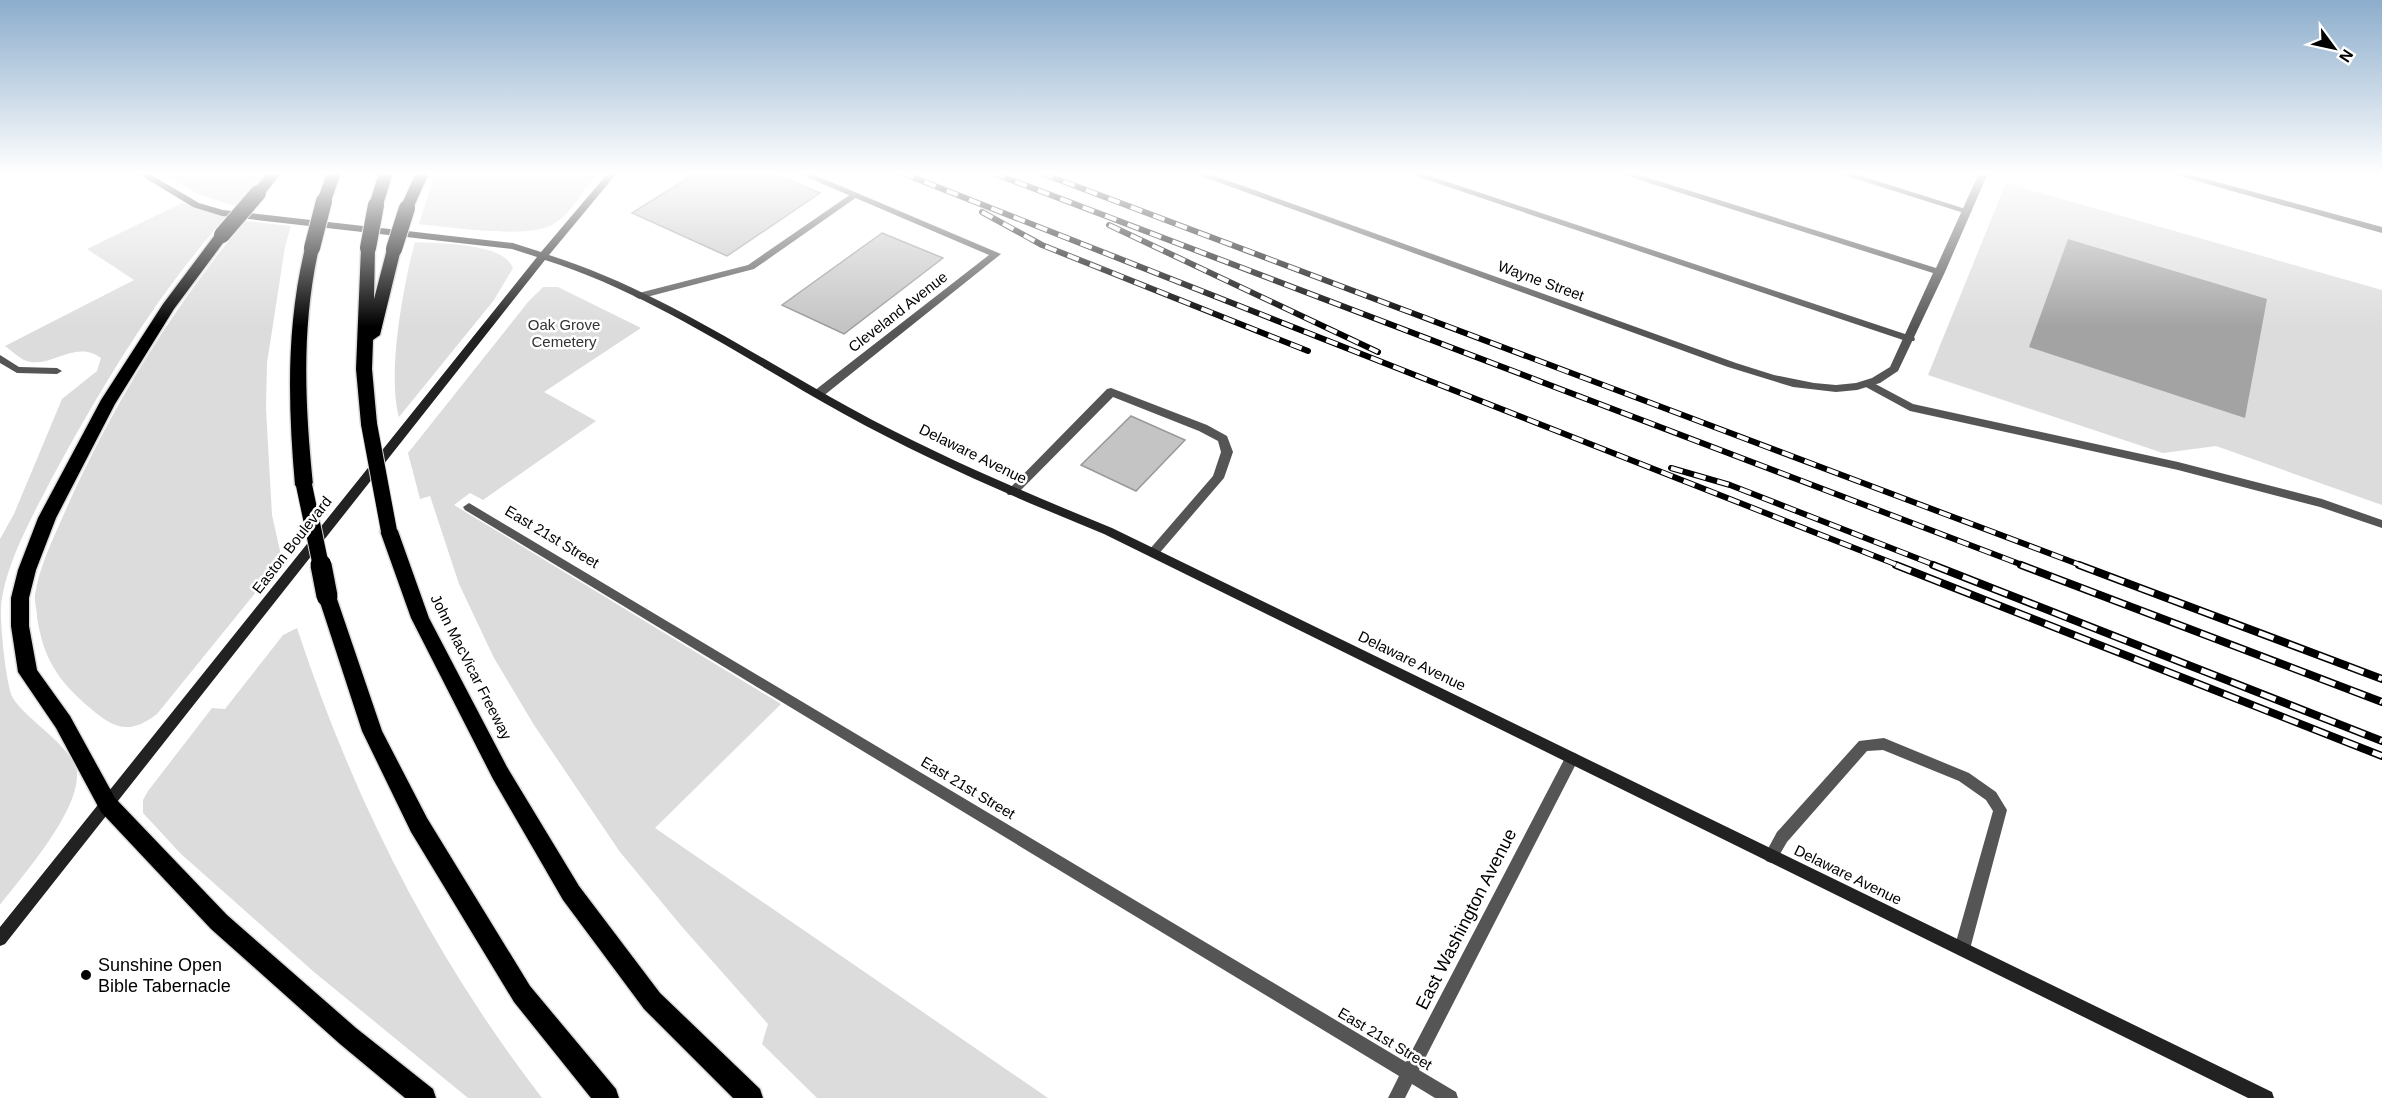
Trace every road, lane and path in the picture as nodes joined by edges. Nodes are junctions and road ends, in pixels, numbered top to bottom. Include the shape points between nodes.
1 (231, 224) edge
2 (318, 224) edge
3 (321, 224) edge
4 (372, 224) edge
5 (402, 224) edge
6 (570, 224) edge
7 (812, 224) edge
8 (924, 224) edge
9 (1338, 224) edge
10 (1563, 224) edge
11 (1785, 224) edge
12 (1961, 224) edge
13 (2360, 224) edge
14 (2382, 230) edge
15 (544, 255) junction
16 (1940, 272) junction
17 (639, 296) junction
18 (1910, 339) junction
19 (0, 358) edge
20 (364, 369) junction
21 (57, 371) dead end
22 (1868, 384) junction
23 (818, 394) junction
24 (1012, 492) junction
25 (470, 507) dead end
26 (2382, 524) edge
27 (1153, 553) junction
28 (1572, 758) junction
29 (108, 805) junction
30 (1771, 856) junction
31 (0, 939) edge
32 (1962, 949) junction
33 (1409, 1073) junction
34 (424, 1098) edge
35 (608, 1098) edge
36 (751, 1098) edge
37 (1396, 1098) edge
38 (1450, 1098) edge
39 (2266, 1098) edge

1 - 29 highway, bridge via 168,307 107,404 47,518 20,598 20,626 28,672 63,722
2 - 35 highway, bridge via 301,300 299,434 304,485 327,596 372,731 419,825 522,994
3 - 15 main road via 513,246
4 - 20 highway, John MacVicar Freeway, bridge via 368,248
5 - 20 highway, bridge
6 - 15 main road, Easton Boulevard
7 - 17 street via 751,267
8 - 23 street, Cleveland Avenue via 996,254
9 - 22 street, Wayne Street via 1772,378 1835,388
10 - 18 street
11 - 16 street
12 - 16 street
13 - 14 street
15 - 17 main road, Delaware Avenue
15 - 29 main road, Easton Boulevard
16 - 18 street
17 - 23 main road, Delaware Avenue via 715,334
18 - 22 street via 1894,369
19 - 21 street via 18,370
20 - 36 highway, John MacVicar Freeway, bridge via 369,424 389,531 420,618 500,773 571,893 652,1001
22 - 26 street via 1910,408 2178,466 2322,503
23 - 24 main road, Delaware Avenue
24 - 27 main road, Delaware Avenue
24 - 27 street via 1111,392 1203,428 1223,439 1227,452 1218,478
25 - 33 street, East 21st Street
27 - 28 main road, Delaware Avenue
28 - 30 main road, Delaware Avenue
28 - 33 street, East Washington Avenue
29 - 31 main road, Easton Boulevard
29 - 34 highway via 219,922
30 - 32 main road, Delaware Avenue
30 - 32 street via 1782,837 1864,745 1884,744 1964,777 1991,796 2000,810
32 - 39 main road, Delaware Avenue
33 - 37 street, East Washington Avenue
33 - 38 street, East 21st Street

